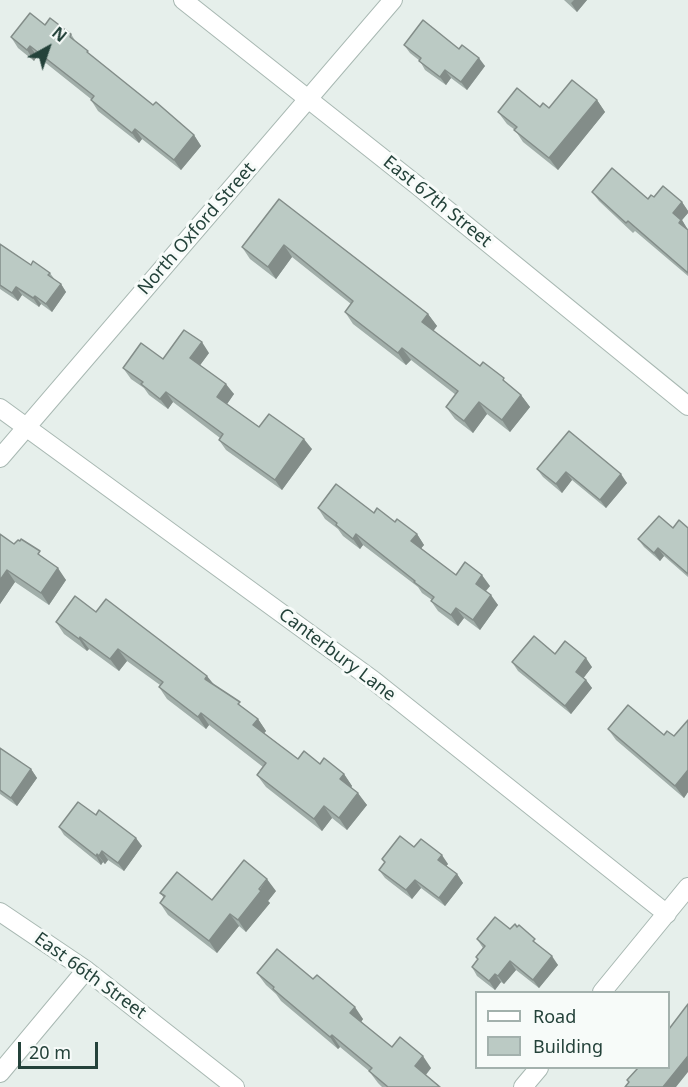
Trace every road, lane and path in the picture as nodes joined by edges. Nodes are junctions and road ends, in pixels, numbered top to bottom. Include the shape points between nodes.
1 (183, 0) edge
2 (393, 0) edge
3 (307, 100) junction
4 (688, 406) edge
5 (0, 408) edge
6 (26, 428) junction
7 (0, 458) edge
8 (688, 887) edge
9 (0, 912) edge
10 (667, 914) junction
11 (86, 970) junction
12 (604, 991) edge
13 (538, 1069) edge
14 (0, 1073) edge
15 (235, 1087) edge
16 (523, 1087) edge

1 - 3 street, East 67th Street
2 - 3 street, North Oxford Street
3 - 4 street, East 67th Street
3 - 6 street, North Oxford Street
5 - 6 street, Canterbury Lane
6 - 7 street, North Oxford Street
6 - 10 street, Canterbury Lane via 373,680
8 - 10 street
9 - 11 street, East 66th Street
10 - 12 street
11 - 14 street
11 - 15 street, East 66th Street
13 - 16 street

